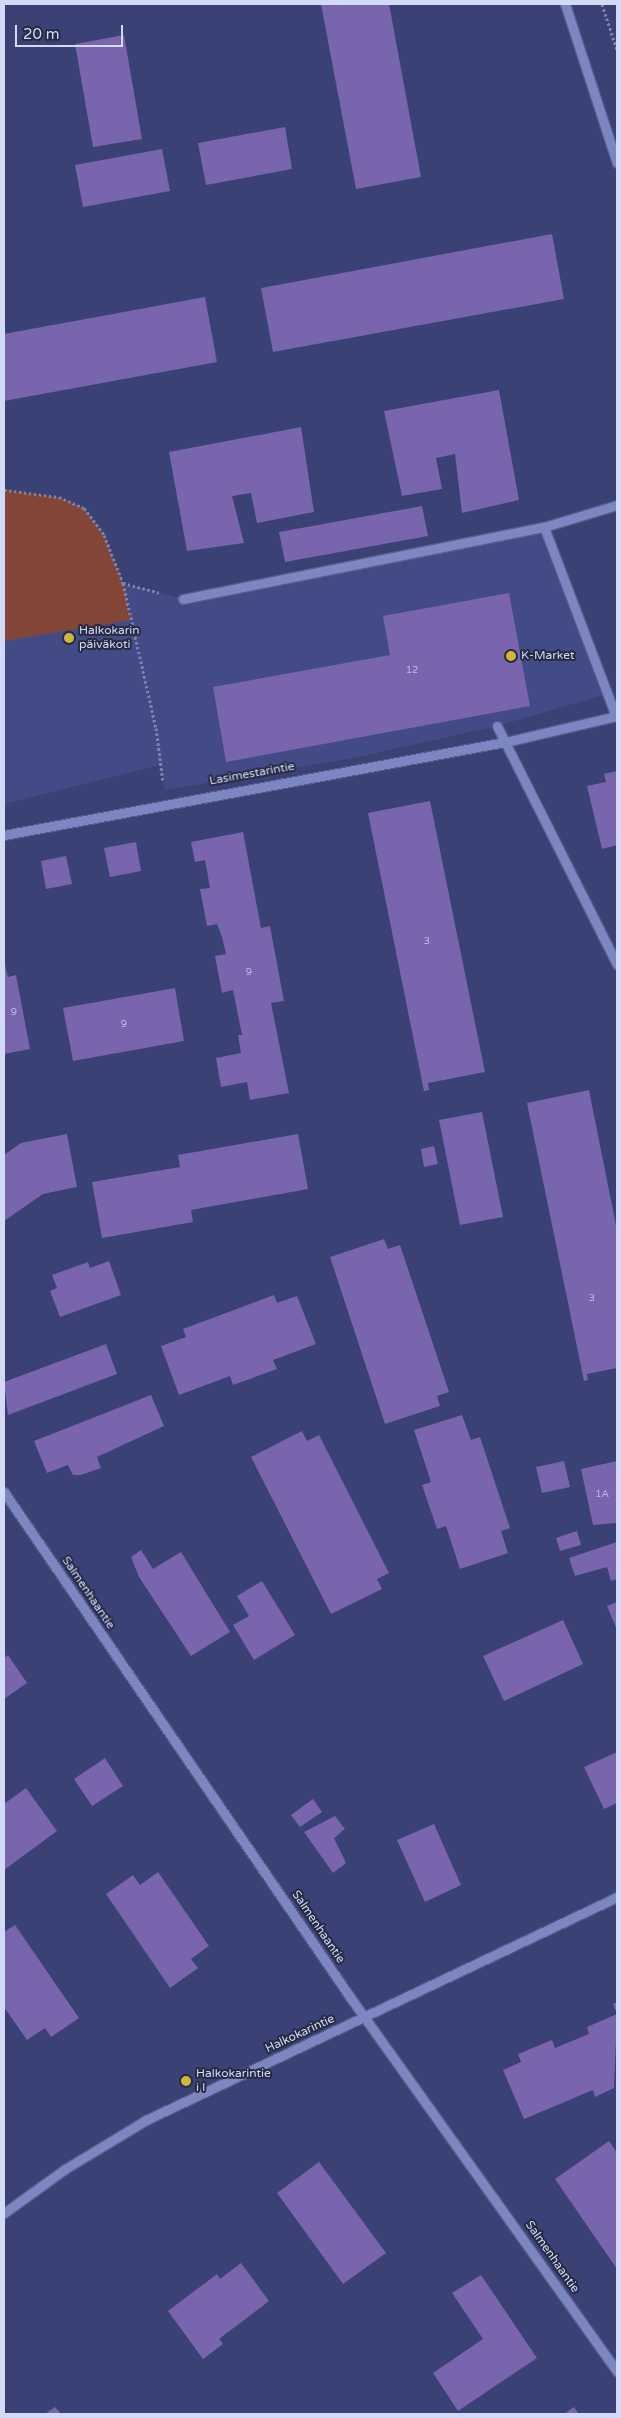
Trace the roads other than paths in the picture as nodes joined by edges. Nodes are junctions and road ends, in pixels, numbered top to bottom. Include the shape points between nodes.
1 (565, 4) edge
2 (617, 163) edge
3 (617, 505) edge
4 (544, 527) junction
5 (183, 599) road end
6 (617, 717) edge
7 (497, 726) dead end
8 (505, 742) junction
9 (4, 835) edge
10 (617, 965) edge
11 (4, 1492) edge
12 (617, 1897) edge
13 (368, 2016) junction
14 (4, 2213) edge
15 (617, 2371) edge

1 - 2 street
3 - 4 street
4 - 5 street
4 - 6 street
6 - 8 street, Lasimestarintie
7 - 8 street
8 - 9 street, Lasimestarintie
8 - 10 street
11 - 13 street, Salmenhaantie
12 - 13 street, Halkokarintie
13 - 14 street, Halkokarintie via 146,2120 65,2169
13 - 15 street, Salmenhaantie

